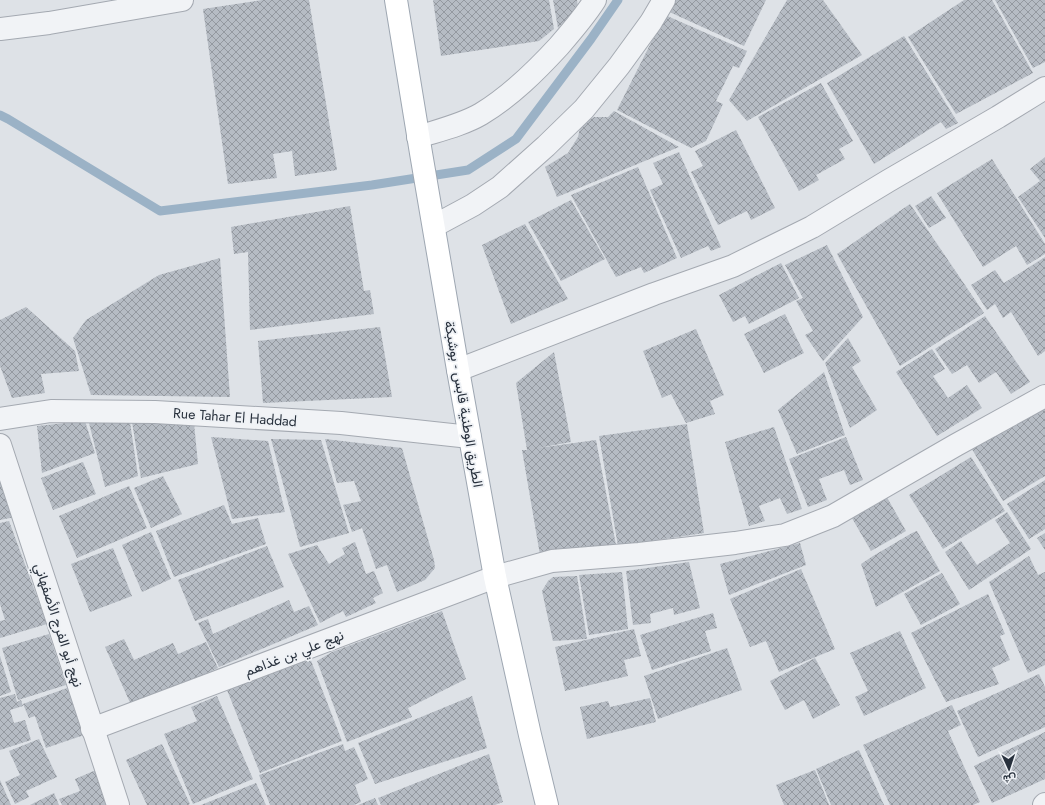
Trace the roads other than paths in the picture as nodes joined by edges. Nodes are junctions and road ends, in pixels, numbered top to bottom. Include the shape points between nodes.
1 (182, 0) edge
2 (396, 0) edge
3 (595, 0) edge
4 (664, 0) edge
5 (0, 29) edge
6 (1045, 88) edge
7 (420, 145) junction
8 (434, 226) junction
9 (458, 370) junction
10 (1045, 396) edge
11 (0, 419) edge
12 (470, 437) junction
13 (0, 445) edge
14 (495, 577) junction
15 (92, 729) junction
16 (118, 805) edge
17 (548, 805) edge

1 - 5 street
2 - 7 main road, الطريق الوطنية قابس - بوشبكة
3 - 7 street via 570,33 523,83 481,114
4 - 8 street via 651,22 584,109 500,187 474,205
6 - 9 street via 812,227 733,266
7 - 8 main road, الطريق الوطنية قابس - بوشبكة
8 - 9 main road, الطريق الوطنية قابس - بوشبكة
9 - 12 main road, الطريق الوطنية قابس - بوشبكة
10 - 14 street, نهج علي بن غذاهم via 833,516 784,535 639,554 552,561
11 - 12 street, Rue Tahar El Haddad via 51,411 155,412 341,423
12 - 14 main road, الطريق الوطنية قابس - بوشبكة
13 - 15 street, نهج أبو الفرج الأصفهاني
14 - 15 street, نهج علي بن غذاهم
14 - 17 main road, الطريق الوطنية قابس - بوشبكة
15 - 16 street, نهج أبو الفرج الأصفهاني

